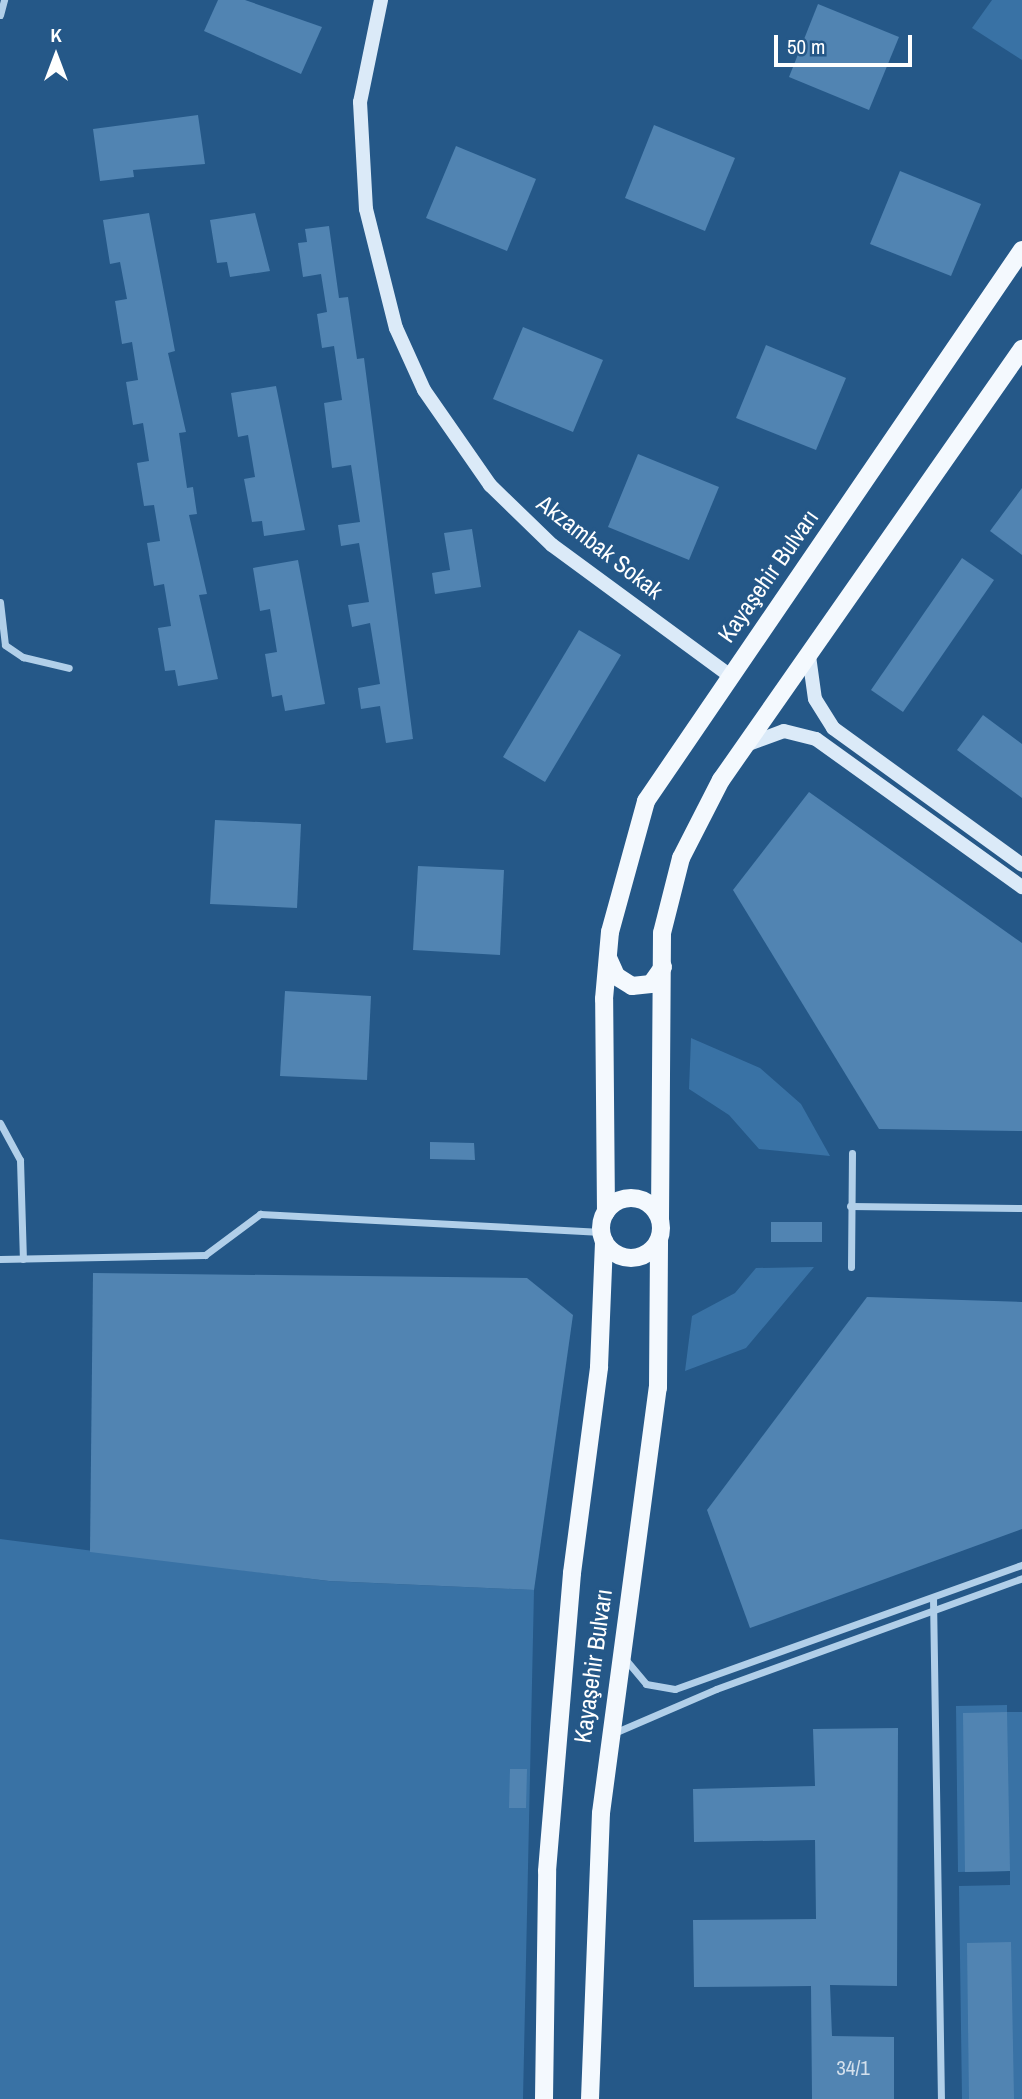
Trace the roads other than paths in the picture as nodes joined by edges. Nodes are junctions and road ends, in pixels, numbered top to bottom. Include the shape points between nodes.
1 (4, 0) edge
2 (381, 0) edge
3 (0, 15) edge
4 (1022, 250) edge
5 (1022, 349) edge
6 (0, 602) edge
7 (809, 656) junction
8 (69, 668) dead end
9 (730, 674) junction
10 (745, 745) junction
11 (1022, 865) edge
12 (1022, 887) edge
13 (608, 953) junction
14 (663, 967) junction
15 (0, 1123) edge
16 (852, 1153) dead end
17 (850, 1206) junction
18 (1022, 1208) edge
19 (606, 1212) junction
20 (660, 1219) junction
21 (603, 1237) junction
22 (659, 1240) junction
23 (0, 1259) edge
24 (23, 1259) junction
25 (851, 1267) dead end
26 (1022, 1564) edge
27 (1022, 1578) edge
28 (933, 1598) junction
29 (933, 1610) junction
30 (620, 1649) junction
31 (608, 1739) junction
32 (544, 2099) edge
33 (590, 2099) edge
34 (941, 2099) edge

1 - 3 street
2 - 9 street, Akzambak Sokak via 360,102 366,209 396,328 424,390 490,485 552,545
4 - 9 main road, Kayaşehir Bulvarı
5 - 7 main road, Kayaşehir Bulvarı
6 - 8 street via 5,645 23,657
7 - 10 main road, Kayaşehir Bulvarı
7 - 11 street via 815,699 833,728
9 - 13 main road, Kayaşehir Bulvarı via 646,800 624,865
10 - 12 street via 784,731 816,739
10 - 14 main road, Kayaşehir Bulvarı via 698,820 676,870 667,895
13 - 14 main road via 616,976 632,986 651,984
13 - 19 main road, Kayaşehir Bulvarı
14 - 20 main road, Kayaşehir Bulvarı
15 - 24 street via 20,1160
16 - 17 street
17 - 18 street
17 - 25 street
19 - 20 main road via 631,1198 650,1205
19 - 21 main road, Kayaşehir Bulvarı
20 - 22 main road, Kayaşehir Bulvarı
21 - 22 main road via 627,1258 646,1254
21 - 24 street via 260,1214 205,1255
21 - 32 main road, Kayaşehir Bulvarı via 599,1367 552,1802
22 - 30 main road, Kayaşehir Bulvarı via 658,1388
23 - 24 street
26 - 28 street
27 - 29 street
28 - 29 street
28 - 30 street via 675,1689 646,1684
29 - 31 street via 640,1719
29 - 34 street
30 - 31 main road, Kayaşehir Bulvarı
31 - 33 main road, Kayaşehir Bulvarı via 591,1960

